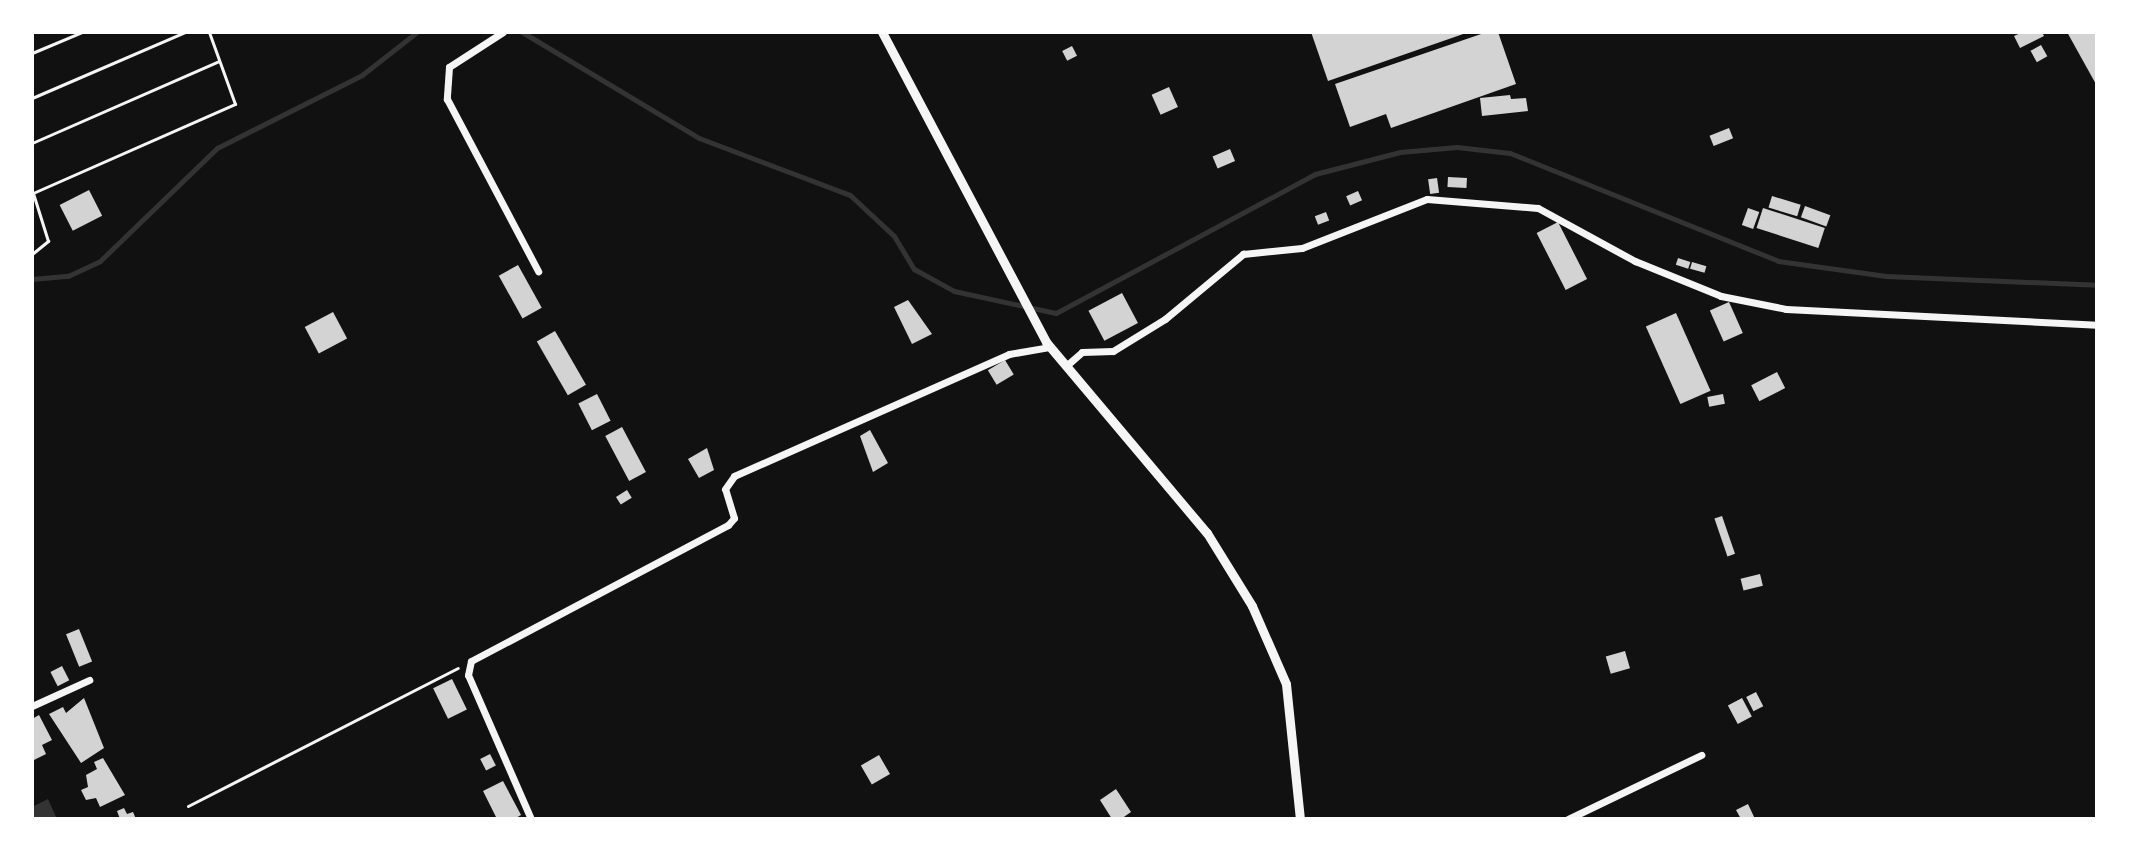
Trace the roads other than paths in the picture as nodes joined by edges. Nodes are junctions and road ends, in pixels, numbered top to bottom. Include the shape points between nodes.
1 (82, 32) edge
2 (185, 32) edge
3 (209, 32) edge
4 (503, 32) edge
5 (882, 32) edge
6 (32, 53) edge
7 (220, 61) junction
8 (32, 98) edge
9 (32, 143) edge
10 (32, 192) edge
11 (32, 254) edge
12 (538, 271) dead end
13 (2097, 325) edge
14 (1048, 345) junction
15 (1066, 366) junction
16 (89, 680) dead end
17 (32, 706) edge
18 (1701, 755) dead end
19 (531, 819) edge
20 (1300, 819) edge
21 (1568, 819) edge

1 - 6 lane
2 - 8 lane
3 - 7 lane
4 - 12 street via 449,67 444,80 447,99
5 - 14 street
7 - 9 lane
7 - 10 lane via 235,104
10 - 11 lane via 48,241
13 - 15 street via 1786,309 1721,296 1635,261 1538,208 1427,199 1302,248 1243,254 1165,319 1113,351 1082,352
14 - 15 street
14 - 19 street via 1009,354 734,476 725,489 734,518 728,525 482,653 468,675
15 - 20 street via 1207,533 1252,606 1286,684
16 - 17 street
18 - 21 street

